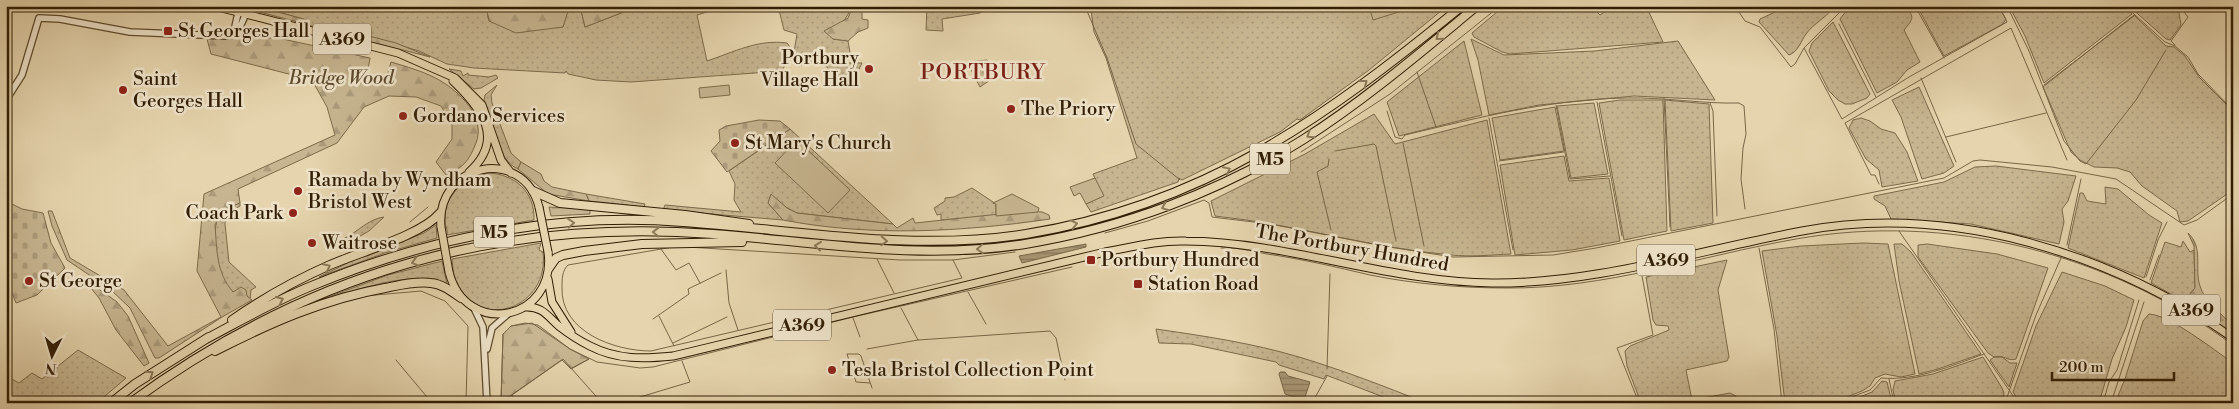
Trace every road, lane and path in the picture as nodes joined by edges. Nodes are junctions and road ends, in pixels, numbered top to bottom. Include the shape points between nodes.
1 (214, 6) edge
2 (1462, 6) edge
3 (1478, 6) edge
4 (242, 14) junction
5 (443, 73) junction
6 (6, 100) edge
7 (511, 172) junction
8 (467, 174) junction
9 (533, 190) junction
10 (440, 213) junction
11 (801, 234) junction
12 (765, 240) junction
13 (548, 272) junction
14 (461, 298) junction
15 (525, 307) junction
16 (474, 308) junction
17 (508, 314) junction
18 (574, 336) junction
19 (2233, 338) edge
20 (206, 339) junction
21 (486, 354) junction
22 (170, 374) junction
23 (111, 403) edge
24 (130, 403) edge
25 (487, 403) edge

1 - 4 main road, A369
11 -> 2 highway, M5 via 892,241 982,239 1108,216 1161,198 1236,165 1311,122
3 -> 12 highway, M5 via 1306,138 1207,191 1139,216 1038,242 959,250 862,249
4 - 5 main road, A369 via 398,53
4 - 6 street via 234,33 226,36 137,33 39,18 22,75
5 - 7 main road, A369 via 465,86 482,105 501,160
5 - 8 main road, A369 via 472,100 486,126 488,147 484,157
7 - 8 main road via 488,169
7 - 9 main road, A369
8 - 10 main road, A369 via 453,185
9 - 11 highway, M5 via 560,203 728,220
9 - 13 main road, bridge via 548,252
10 - 14 main road, A369, bridge via 449,272
20 -> 10 highway, M5 via 253,306 329,265 423,227
20 -> 11 highway, M5 via 308,288 378,261 474,235 534,226 623,220 682,222
12 - 13 highway, M5 via 612,247 563,255 556,258
12 -> 22 highway, M5 via 714,234 625,231 532,238 459,251 383,270 300,302 250,326
13 - 15 main road, A369 via 537,296
13 - 18 main road, The Portbury Hundred via 552,302
14 - 16 main road, A369
14 - 22 highway, M5 via 437,284 417,282 330,301 273,323
15 - 17 main road, A369
15 - 18 main road, The Portbury Hundred via 543,310
16 - 17 main road, A369 via 490,314
16 - 21 street via 482,321
17 - 21 street via 492,328
18 - 19 main road, The Portbury Hundred / A369 via 591,347 616,356 649,359 673,356 1106,252 1178,241 1270,248 1407,276 1496,283 1539,282 1593,275 1805,230 1896,225 1995,235 2059,251 2134,279 2198,313
23 -> 20 highway, M5
21 - 25 street
22 - 24 highway, M5

